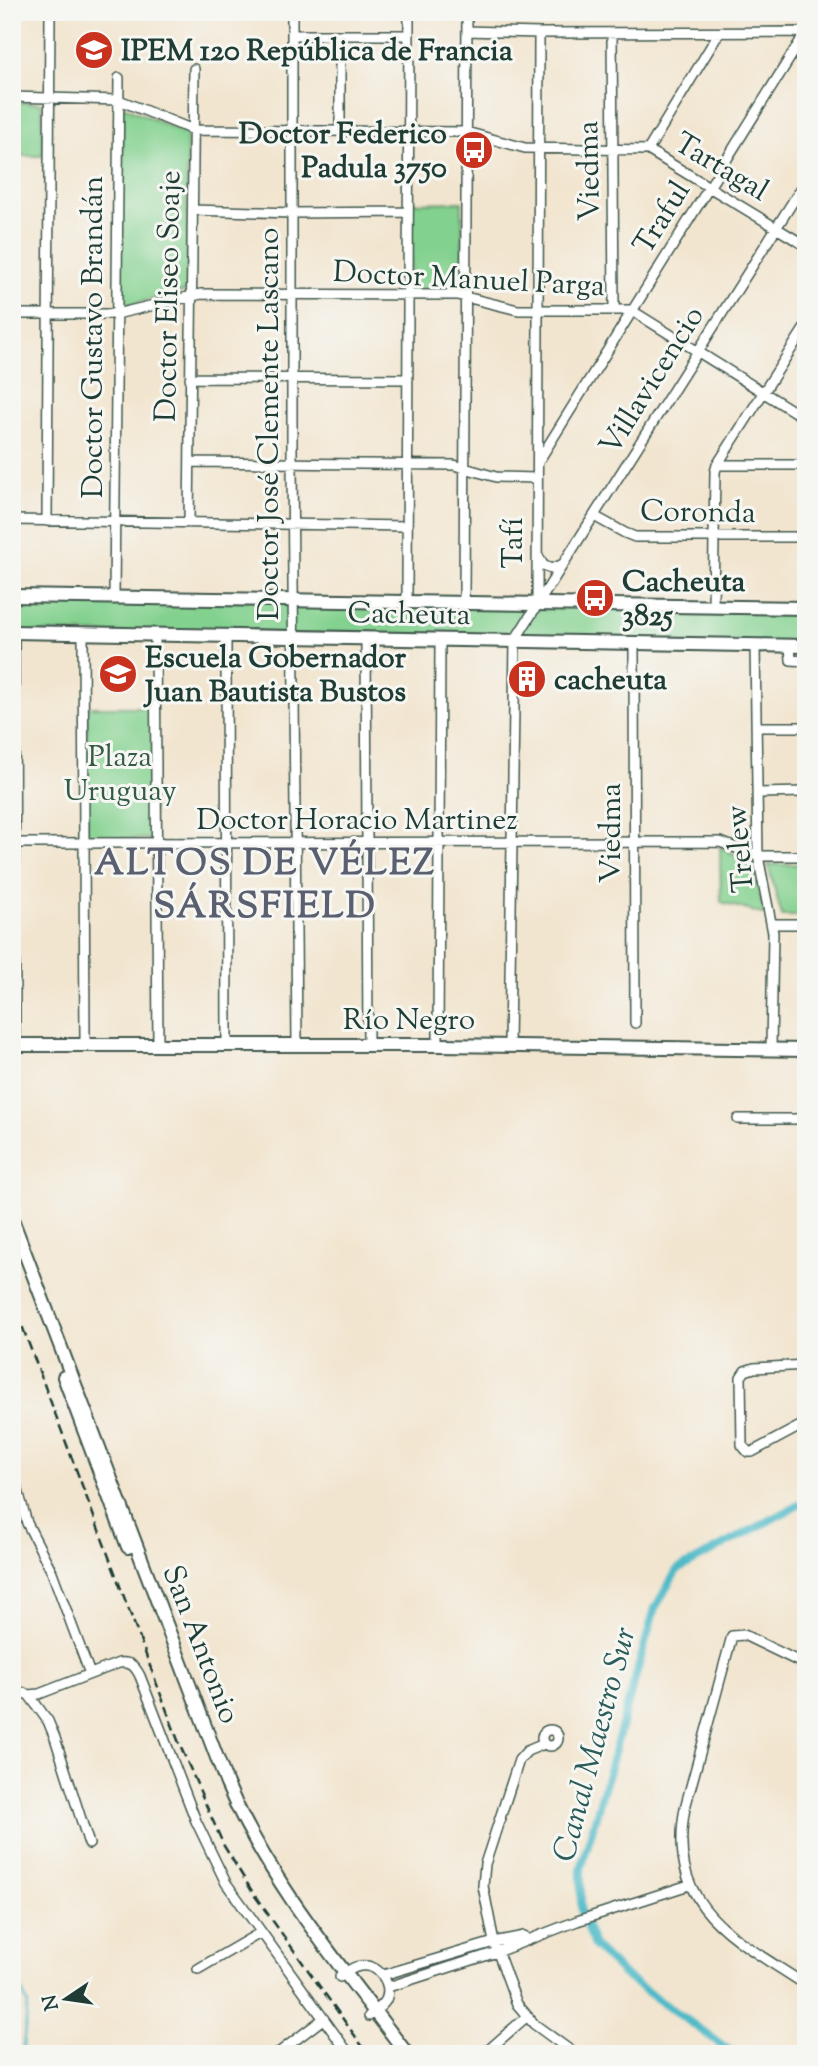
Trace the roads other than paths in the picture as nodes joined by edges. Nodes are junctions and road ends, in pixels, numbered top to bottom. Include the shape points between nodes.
1 (50, 12) edge
2 (292, 12) edge
3 (409, 12) edge
4 (467, 12) edge
5 (467, 31) junction
6 (806, 32) edge
7 (539, 33) junction
8 (612, 33) junction
9 (719, 33) junction
10 (340, 35) junction
11 (292, 36) junction
12 (409, 36) junction
13 (194, 69) dead end
14 (119, 78) dead end
15 (12, 97) edge
16 (50, 98) junction
17 (119, 100) junction
18 (193, 130) junction
19 (292, 131) junction
20 (340, 131) junction
21 (408, 131) junction
22 (466, 132) junction
23 (612, 148) junction
24 (539, 149) junction
25 (648, 150) junction
26 (806, 181) edge
27 (709, 187) junction
28 (193, 210) junction
29 (408, 212) junction
30 (291, 213) junction
31 (776, 228) junction
32 (806, 246) edge
33 (192, 295) junction
34 (292, 295) junction
35 (408, 295) junction
36 (466, 297) junction
37 (614, 309) junction
38 (538, 310) junction
39 (631, 310) junction
40 (12, 314) edge
41 (48, 314) junction
42 (116, 314) junction
43 (804, 331) edge
44 (698, 352) junction
45 (190, 378) junction
46 (408, 379) junction
47 (292, 380) junction
48 (763, 392) junction
49 (806, 419) edge
50 (190, 462) junction
51 (292, 463) junction
52 (537, 463) junction
53 (407, 464) junction
54 (717, 465) junction
55 (806, 465) edge
56 (465, 467) junction
57 (536, 478) junction
58 (594, 516) junction
59 (12, 520) edge
60 (47, 521) junction
61 (115, 522) junction
62 (189, 523) junction
63 (293, 524) junction
64 (407, 526) junction
65 (714, 537) junction
66 (806, 537) edge
67 (537, 554) junction
68 (563, 565) junction
69 (12, 596) edge
70 (114, 598) junction
71 (293, 600) junction
72 (407, 602) junction
73 (464, 603) junction
74 (537, 604) junction
75 (713, 607) junction
76 (806, 608) edge
77 (13, 632) edge
78 (83, 634) junction
79 (156, 635) junction
80 (226, 636) junction
81 (294, 637) junction
82 (366, 638) junction
83 (440, 640) junction
84 (515, 640) junction
85 (634, 644) junction
86 (755, 645) junction
87 (790, 645) junction
88 (806, 646) edge
89 (806, 661) edge
90 (757, 727) junction
91 (806, 727) edge
92 (806, 792) edge
93 (758, 793) junction
94 (635, 842) junction
95 (83, 843) junction
96 (156, 843) junction
97 (227, 843) junction
98 (296, 843) junction
99 (367, 843) junction
100 (440, 843) junction
101 (512, 843) junction
102 (13, 844) edge
103 (758, 856) junction
104 (806, 856) edge
105 (773, 924) junction
106 (806, 924) edge
107 (635, 1023) dead end
108 (85, 1044) junction
109 (13, 1045) edge
110 (158, 1045) junction
111 (228, 1045) junction
112 (297, 1045) junction
113 (368, 1045) junction
114 (438, 1045) junction
115 (509, 1045) junction
116 (771, 1049) junction
117 (806, 1050) edge
118 (738, 1119) dead end
119 (806, 1119) edge
120 (12, 1219) edge
121 (12, 1239) edge
122 (806, 1365) edge
123 (806, 1423) edge
124 (12, 1469) edge
125 (806, 1665) edge
126 (90, 1674) junction
127 (12, 1689) edge
128 (29, 1695) junction
129 (544, 1744) dead end
130 (89, 1844) dead end
131 (690, 1885) junction
132 (547, 1931) junction
133 (260, 1933) junction
134 (494, 1942) junction
135 (498, 1952) junction
136 (425, 1964) junction
137 (198, 1969) dead end
138 (343, 1975) junction
139 (383, 1975) junction
140 (429, 1975) junction
141 (806, 1985) edge
142 (388, 1987) junction
143 (372, 2013) junction
144 (526, 2017) junction
145 (323, 2019) junction
146 (277, 2054) edge
147 (349, 2054) edge
148 (398, 2054) edge
149 (407, 2054) edge
150 (484, 2054) edge
151 (575, 2054) edge

1 - 16 street
2 - 11 street, Doctor José Clemente Lascano
3 - 12 street
4 - 5 street
5 - 7 street
5 - 22 street
6 - 9 street
6 - 27 street, Traful
7 - 8 street
7 - 24 street, Tafí
8 - 9 street
8 - 23 street, Viedma
9 - 25 street
10 - 11 street
10 - 12 street
10 - 20 street
11 - 19 street, Doctor José Clemente Lascano
12 - 21 street
13 - 18 street, Doctor Eliseo Soaje
14 - 17 street, Doctor Gustavo Brandán
15 - 16 street
16 - 17 street
16 - 41 street
17 - 18 street
17 - 42 street, Doctor Gustavo Brandán
18 - 19 street
18 - 28 street, Doctor Eliseo Soaje
19 - 20 street
19 - 30 street, Doctor José Clemente Lascano
20 - 21 street
21 - 22 street
21 - 29 street
22 - 24 street
22 - 36 street
23 - 24 street
23 - 25 street
23 - 37 street, Viedma
24 - 38 street, Tafí
25 - 27 street, Tartagal
26 - 31 street, Villavicencio
27 - 31 street, Tartagal
27 - 39 street, Traful
28 - 30 street
28 - 33 street, Doctor Eliseo Soaje
29 - 30 street
29 - 35 street
30 - 34 street, Doctor José Clemente Lascano
31 - 32 street, Tartagal
31 - 44 street, Villavicencio
33 - 34 street, Doctor Manuel Parga
33 - 42 street, Doctor Manuel Parga
33 - 45 street, Doctor Eliseo Soaje
34 - 35 street, Doctor Manuel Parga
34 - 47 street, Doctor José Clemente Lascano
35 - 36 street, Doctor Manuel Parga
35 - 46 street
36 - 38 street, Doctor Manuel Parga
36 - 56 street
37 - 38 street, Doctor Manuel Parga
37 - 39 street, Doctor Manuel Parga
38 - 52 street, Tafí
39 - 44 street
39 - 52 street, Traful
40 - 41 street, Doctor Manuel Parga
41 - 42 street, Doctor Manuel Parga
41 - 60 street
42 - 61 street, Doctor Gustavo Brandán
43 - 48 street
44 - 48 street
44 - 58 street, Villavicencio
45 - 47 street
45 - 50 street, Doctor Eliseo Soaje
46 - 47 street
46 - 53 street
47 - 51 street, Doctor José Clemente Lascano
48 - 49 street
48 - 54 street
50 - 51 street
50 - 62 street, Doctor Eliseo Soaje
51 - 53 street
51 - 63 street, Doctor José Clemente Lascano
52 - 57 street, Tafí
53 - 56 street
53 - 64 street
54 - 55 street
54 - 65 street
56 - 57 street via 496,477
56 - 73 street
57 - 67 street, Tafí
58 - 65 street, Coronda via 630,536
58 - 68 street, Villavicencio
59 - 60 street
60 - 61 street
61 - 62 street
61 - 70 street, Doctor Gustavo Brandán
62 - 63 street
63 - 64 street
63 - 71 street, Doctor José Clemente Lascano
64 - 72 street
65 - 66 street, Coronda
65 - 75 street
67 - 68 street via 545,567
67 - 74 street, Tafí
68 - 74 street, Villavicencio
69 - 70 street, Cacheuta
70 - 71 street, Cacheuta
71 - 72 street, Cacheuta
71 - 81 street, Doctor José Clemente Lascano
72 - 73 street, Cacheuta
73 - 74 street, Cacheuta
74 - 75 street, Cacheuta
74 - 84 street, Tafí
75 - 76 street, Cacheuta
77 - 78 street, Cacheuta
77 - 102 street
78 - 79 street, Cacheuta
78 - 95 street
79 - 80 street, Cacheuta
79 - 96 street
80 - 81 street, Cacheuta
80 - 97 street
81 - 82 street, Cacheuta
81 - 98 street, Doctor José Clemente Lascano
82 - 83 street, Cacheuta
82 - 99 street
83 - 84 street, Cacheuta
83 - 100 street
84 - 85 street, Cacheuta
84 - 101 street
85 - 86 street, Cacheuta
85 - 94 street, Viedma
86 - 87 street, Cacheuta
86 - 90 street, Trelew
87 - 88 street, Cacheuta
87 - 89 street via 791,660
90 - 91 street
90 - 93 street, Trelew
92 - 93 street
93 - 103 street, Trelew
94 - 101 street, Doctor Horacio Martinez
94 - 103 street, Doctor Horacio Martinez via 720,842
94 - 107 street, Viedma
95 - 96 street, Doctor Horacio Martinez
95 - 102 street, Doctor Horacio Martinez
95 - 108 street
96 - 97 street, Doctor Horacio Martinez
96 - 110 street
97 - 98 street, Doctor Horacio Martinez
97 - 111 street
98 - 99 street, Doctor Horacio Martinez
98 - 112 street, Doctor José Clemente Lascano
99 - 100 street, Doctor Horacio Martinez
99 - 113 street
100 - 101 street, Doctor Horacio Martinez
100 - 114 street
101 - 115 street
102 - 109 street
103 - 104 street
103 - 105 street, Trelew
105 - 106 street
105 - 116 street, Trelew
108 - 109 street, Río Negro
108 - 110 street, Río Negro
110 - 111 street, Río Negro
111 - 112 street, Río Negro
112 - 113 street, Río Negro
113 - 114 street, Río Negro
114 - 115 street, Río Negro
115 - 116 street, Río Negro
116 - 117 street, Río Negro
118 - 119 street
120 - 138 street, San Antonio via 238,1809 266,1861
121 - 138 street, San Antonio via 228,1804 258,1862
122 - 123 street via 745,1371 741,1377 742,1445 752,1452
124 - 126 street via 30,1533 52,1572
125 - 131 street via 744,1634 729,1640 683,1818
126 - 128 street
126 - 133 street via 125,1662 134,1665 212,1856
127 - 128 street
128 - 130 street via 48,1721
129 - 134 street via 519,1760 485,1864 483,1886
131 - 132 street
131 - 141 street via 716,1924
132 - 134 street
132 - 135 street
133 - 137 street
133 - 145 street
134 - 135 street
134 - 136 street
135 - 140 street
135 - 144 street
136 - 139 street
136 - 140 street
138 - 139 street via 365,1965
138 - 143 street, San Antonio
139 - 142 street
140 - 142 street
142 - 143 street via 385,2002
143 - 148 street, San Antonio
143 - 149 street, San Antonio
144 - 150 street
144 - 151 street
145 - 146 street
145 - 147 street

